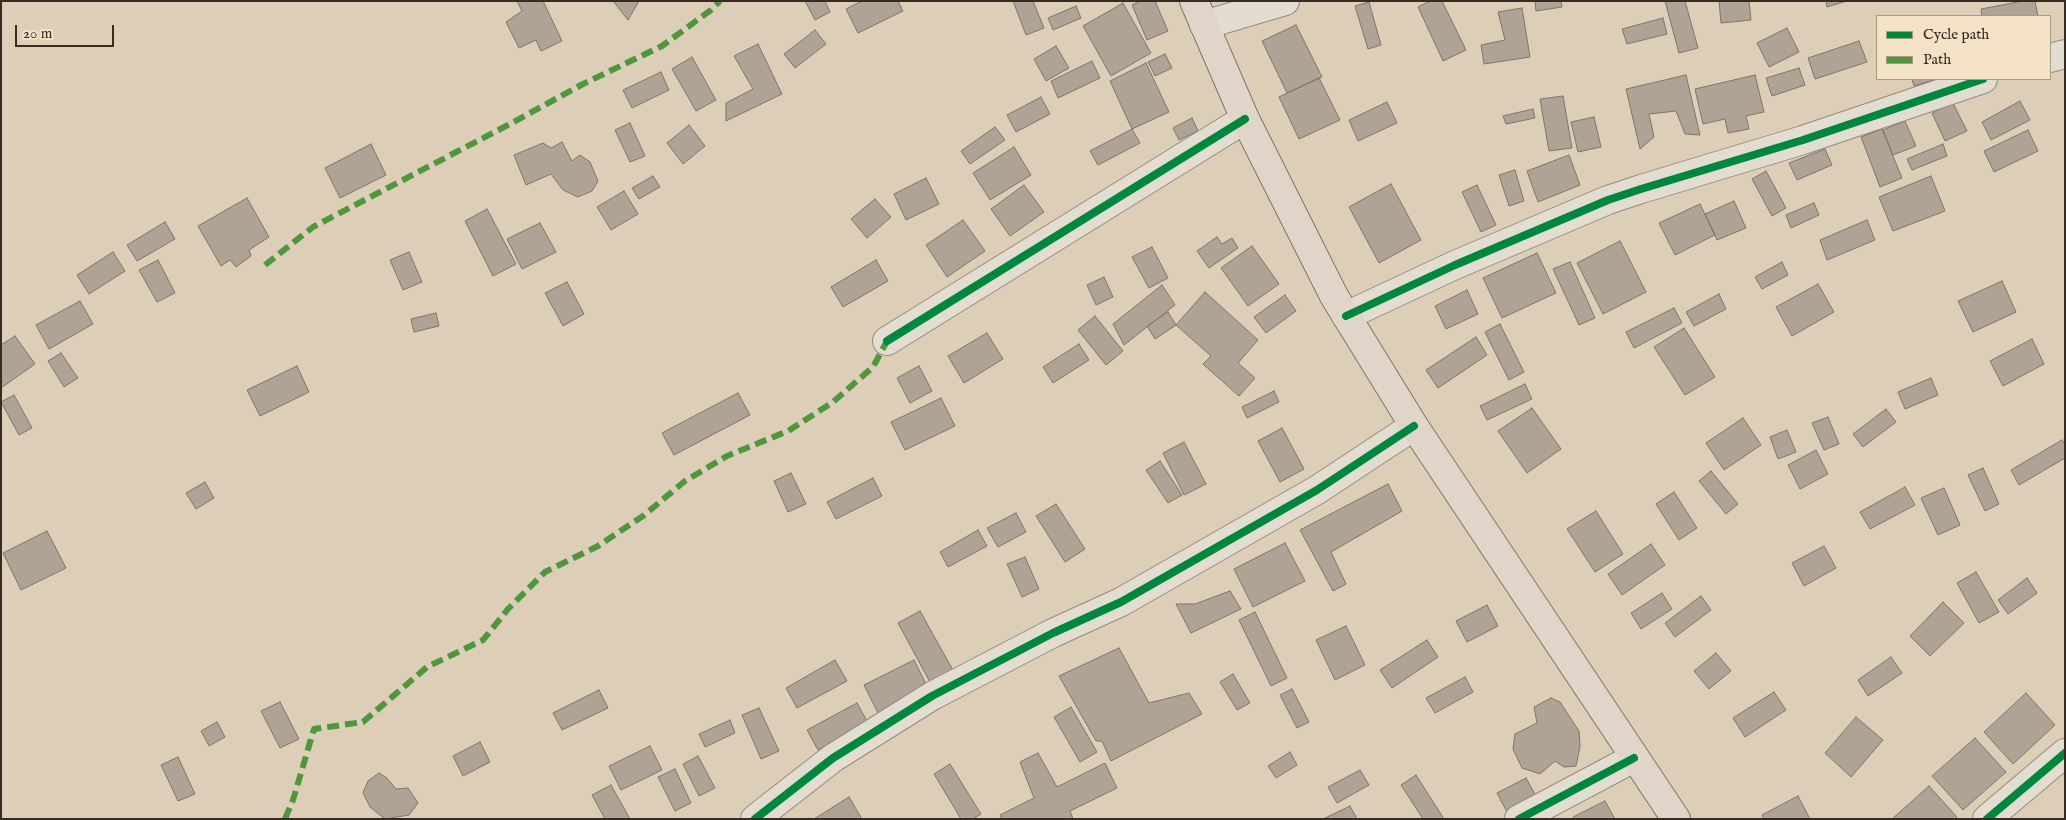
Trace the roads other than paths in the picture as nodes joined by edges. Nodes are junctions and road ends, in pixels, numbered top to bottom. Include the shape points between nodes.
1 (1285, 1) edge
2 (1199, 13) edge
3 (2065, 54) edge
4 (2051, 58) edge
5 (1980, 80) edge
6 (1245, 119) junction
7 (1346, 316) junction
8 (886, 341) dead end
9 (1414, 426) junction
10 (2065, 754) edge
11 (1634, 758) junction
12 (754, 819) edge
13 (1519, 819) edge
14 (1676, 819) edge
15 (1987, 819) edge

1 - 2 street
2 - 6 main road
3 - 4 street
5 - 7 street via 1803,140 1608,200 1455,265
6 - 7 main road
6 - 8 street
7 - 9 main road
9 - 11 main road
9 - 12 street via 1317,490 1121,602 1053,633 932,696 833,758
10 - 15 street
11 - 13 street
11 - 14 main road

